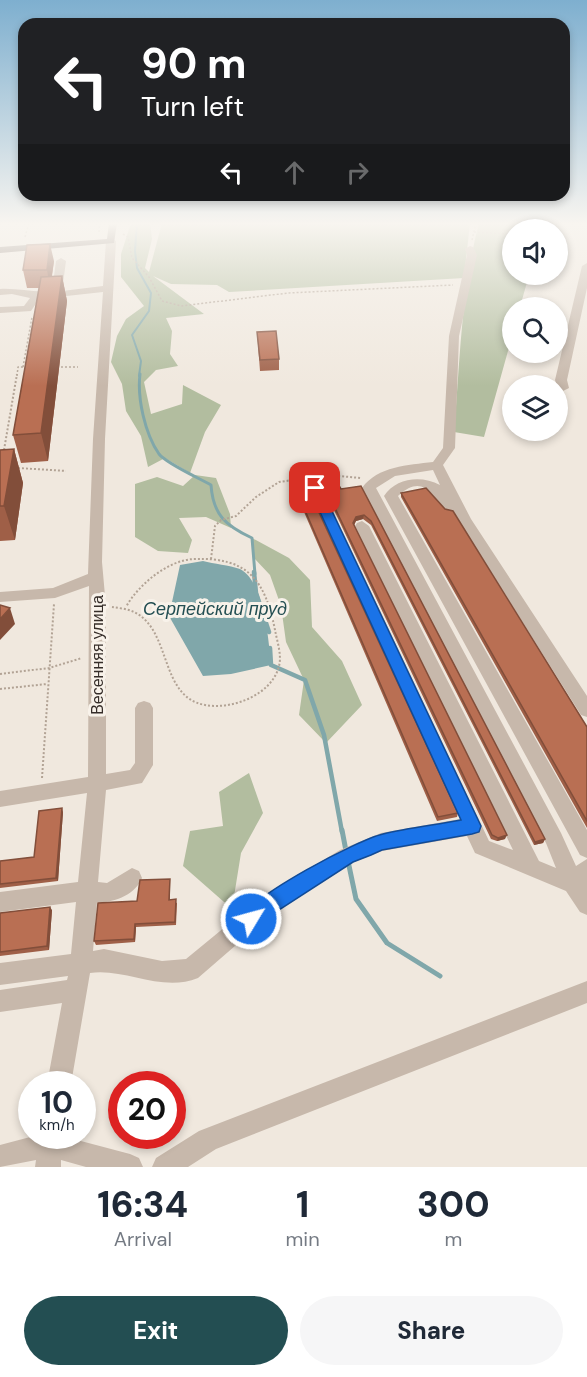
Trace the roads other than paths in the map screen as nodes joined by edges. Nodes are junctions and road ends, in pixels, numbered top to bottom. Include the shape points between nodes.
1 (59, 277) edge
2 (109, 277) edge
3 (467, 277) edge
4 (584, 277) edge
5 (108, 290) junction
6 (0, 292) edge
7 (56, 295) junction
8 (34, 298) junction
9 (0, 310) edge
10 (562, 375) edge
11 (437, 465) junction
12 (315, 488) dead end
13 (464, 520) junction
14 (362, 526) dead end
15 (96, 577) junction
16 (0, 597) edge
17 (144, 708) dead end
18 (587, 710) edge
19 (97, 783) junction
20 (0, 799) edge
21 (472, 826) junction
22 (587, 849) edge
23 (532, 868) junction
24 (587, 868) edge
25 (132, 878) dead end
26 (573, 884) junction
27 (87, 891) junction
28 (0, 902) edge
29 (587, 905) edge
30 (81, 962) junction
31 (0, 974) edge
32 (76, 990) junction
33 (587, 992) edge
34 (0, 1001) edge
35 (61, 1071) edge
36 (49, 1149) edge
37 (0, 1157) edge
38 (130, 1167) edge
39 (165, 1167) edge

1 - 7 street
2 - 5 street, Весенняя улица
3 - 11 street via 454,336 449,448
4 - 10 street
5 - 7 street
5 - 15 street, Весенняя улица
6 - 8 street via 12,291
7 - 8 street
8 - 9 street via 27,309
11 - 13 street
11 - 26 street via 381,477 369,488 554,839
12 - 21 street
13 - 18 street
13 - 22 street via 429,485 400,487 391,496
14 - 23 street
15 - 16 street via 55,593
15 - 19 street, Весенняя улица
17 - 19 street via 144,765 140,773
19 - 20 street
19 - 27 street, Весенняя улица
21 - 23 street via 482,847
21 - 30 street via 381,842 347,856 266,906 190,970 162,972 104,960
23 - 26 street
24 - 26 street
25 - 27 street via 111,893
26 - 29 street
27 - 28 street
27 - 30 street, Весенняя улица
30 - 31 street
30 - 32 street, Весенняя улица
32 - 34 street
32 - 35 street, Весенняя улица
33 - 39 street via 208,1140
36 - 37 street
36 - 38 street

